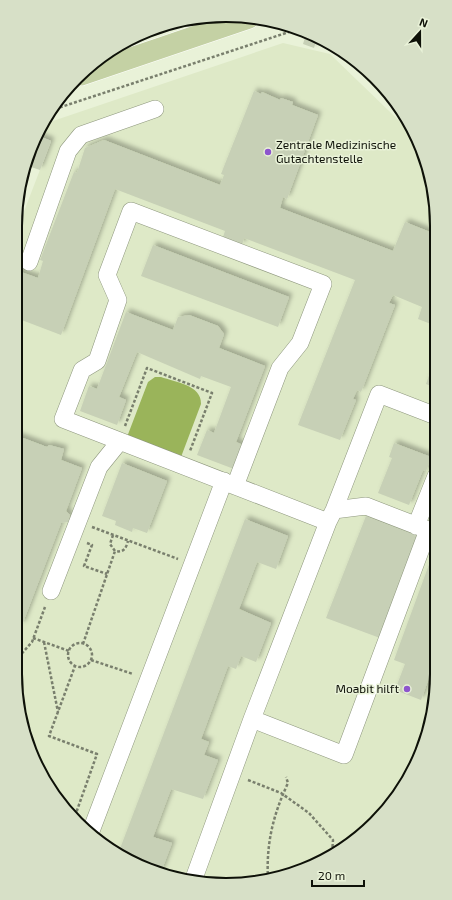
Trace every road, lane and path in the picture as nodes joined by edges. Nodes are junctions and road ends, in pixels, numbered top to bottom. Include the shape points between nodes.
1 (237, 22) edge
2 (289, 32) edge
3 (94, 71) edge
4 (60, 107) edge
5 (155, 109) dead end
6 (29, 262) dead end
7 (430, 414) edge
8 (120, 441) junction
9 (184, 466) junction
10 (230, 484) junction
11 (430, 491) edge
12 (331, 516) junction
13 (77, 521) junction
14 (416, 526) junction
15 (113, 535) junction
16 (71, 537) junction
17 (128, 541) junction
18 (116, 551) junction
19 (192, 565) junction
20 (107, 574) junction
21 (51, 591) joint
22 (33, 638) junction
23 (44, 642) junction
24 (83, 644) junction
25 (69, 651) junction
26 (22, 652) edge
27 (92, 660) junction
28 (75, 666) junction
29 (148, 680) junction
30 (58, 712) junction
31 (252, 719) junction
32 (232, 774) junction
33 (286, 776) dead end
34 (283, 794) junction
35 (76, 812) edge
36 (92, 828) edge
37 (332, 848) edge
38 (268, 874) edge
39 (195, 875) edge

1 - 3 main road
2 - 4 path
5 - 6 lane via 81,134 68,150
7 - 12 lane via 379,394
8 - 9 lane
8 - 9 path via 147,368 190,384 212,393
8 - 10 lane via 63,420 82,370 97,361 118,300 107,275 131,211 323,284 300,343 280,368
8 - 13 lane via 98,467
9 - 10 lane
10 - 12 lane
10 - 19 lane
11 - 14 lane
12 - 14 lane via 366,506
12 - 31 lane
13 - 15 path
13 - 16 lane
14 - 31 lane via 428,530 344,755
15 - 17 path
15 - 18 path via 110,544
16 - 20 path via 92,545 84,566
16 - 21 lane
17 - 18 path via 125,549
17 - 19 path
18 - 20 path
19 - 29 lane
20 - 24 path
21 - 22 path
22 - 23 path
22 - 26 path
23 - 25 path
23 - 30 path
24 - 25 path via 76,644
24 - 27 path via 90,648
25 - 28 path via 68,658
27 - 28 path via 86,666
27 - 29 path
28 - 30 path
29 - 36 lane
30 - 35 path via 49,736 97,754
31 - 32 lane
32 - 34 path
32 - 39 lane
33 - 34 path via 288,783
34 - 37 path via 309,813 333,840
34 - 38 path via 268,842

